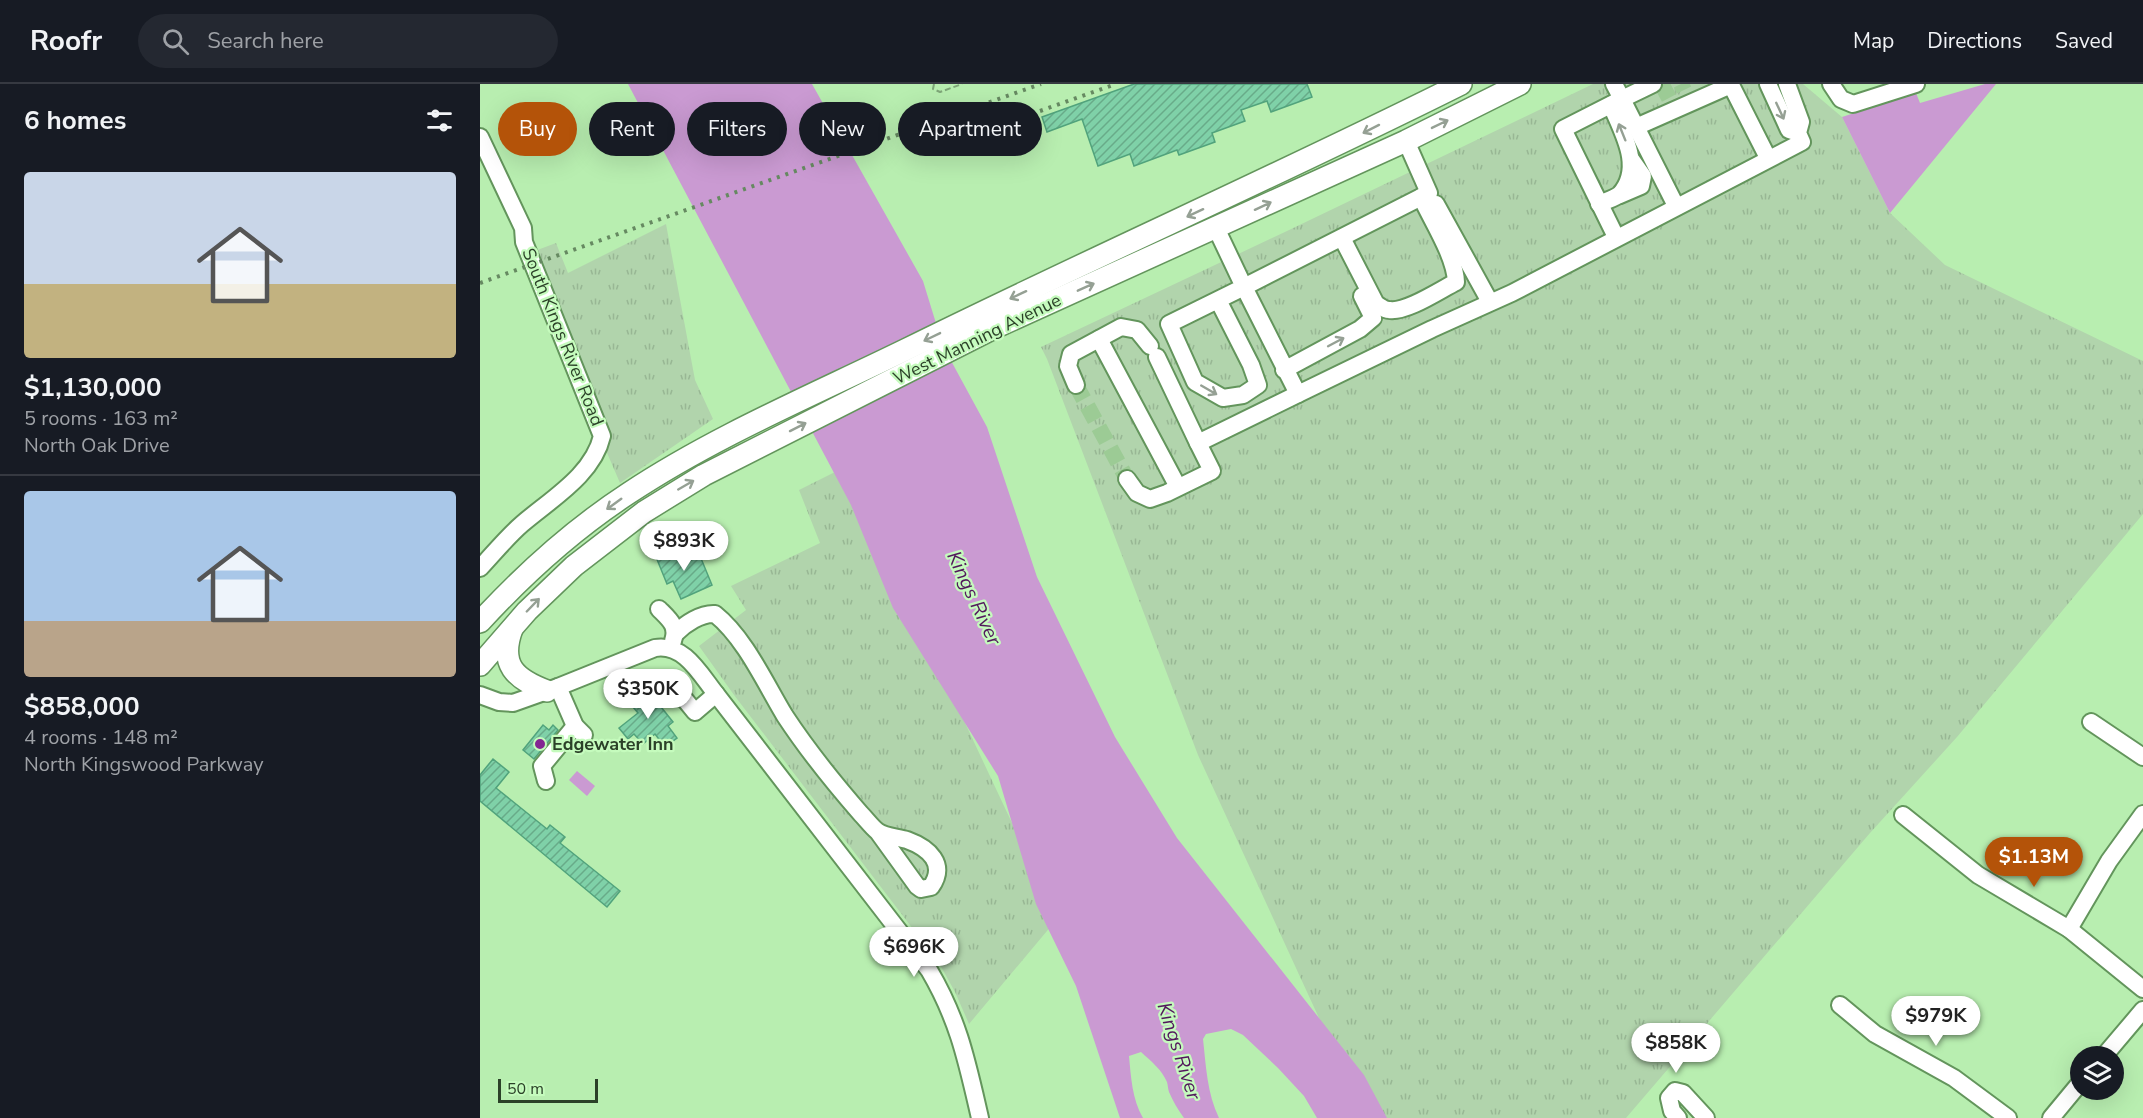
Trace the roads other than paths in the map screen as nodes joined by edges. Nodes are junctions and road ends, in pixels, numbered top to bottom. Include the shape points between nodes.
1 (1461, 84) edge
2 (1520, 84) edge
3 (1614, 84) edge
4 (1731, 84) edge
5 (1768, 84) edge
6 (1787, 84) edge
7 (1831, 84) edge
8 (1916, 84) edge
9 (1664, 92) edge
10 (1695, 93) edge
11 (1617, 102) junction
12 (1636, 127) junction
13 (1798, 133) junction
14 (480, 137) edge
15 (1406, 141) junction
16 (1768, 158) junction
17 (1425, 195) junction
18 (1599, 204) junction
19 (1676, 206) junction
20 (1216, 228) junction
21 (1616, 237) junction
22 (1338, 240) junction
23 (1244, 287) junction
24 (1218, 300) junction
25 (1490, 302) junction
26 (989, 319) junction
27 (1099, 339) junction
28 (1284, 370) junction
29 (1076, 385) tunnel mouth
30 (1298, 394) junction
31 (1198, 444) junction
32 (1127, 479) tunnel mouth
33 (1178, 487) junction
34 (480, 568) edge
35 (659, 609) dead end
36 (480, 622) edge
37 (514, 625) junction
38 (678, 646) junction
39 (480, 665) edge
40 (669, 680) dead end
41 (552, 689) junction
42 (716, 694) junction
43 (480, 695) edge
44 (2091, 722) dead end
45 (2143, 757) edge
46 (546, 781) dead end
47 (2143, 814) edge
48 (1903, 815) dead end
49 (878, 832) dead end
50 (2069, 929) junction
51 (2143, 989) edge
52 (1840, 1005) dead end
53 (2143, 1010) edge
54 (2112, 1046) edge
55 (2070, 1095) edge
56 (980, 1118) edge
57 (1678, 1118) edge
58 (1706, 1118) edge
59 (2008, 1118) edge
60 (2051, 1118) edge

1 -> 26 main road, West Manning Avenue
15 -> 2 main road, West Manning Avenue
3 - 11 street
4 - 10 street
4 - 16 street
5 -> 13 street via 1789,130
6 - 13 street via 1801,122
7 - 8 street via 1841,99 1853,104
9 - 10 street
9 - 11 street
9 - 12 street
11 - 12 street
18 -> 11 street via 1620,195 1632,165
11 - 18 street via 1563,129
12 - 19 street
13 - 16 street via 1802,142
14 - 34 street, South Kings River Road via 523,228 524,242 602,436 598,452 571,484 520,526
15 - 17 street
20 -> 15 main road, West Manning Avenue
16 - 19 street
17 - 22 street
17 - 22 street via 1456,272 1456,282 1407,307 1386,310 1376,304
17 - 25 street
18 - 21 street
19 - 21 street
20 - 23 street
26 -> 20 main road, West Manning Avenue
21 - 25 street
22 - 23 street
28 -> 22 street via 1373,318
23 - 24 street
23 - 28 street
24 -> 24 street via 1169,324 1195,382 1224,398 1243,396 1258,385
25 - 30 street
26 -> 36 main road, West Manning Avenue via 737,432 657,476 573,534
37 -> 26 main road, West Manning Avenue via 574,566 644,512
27 - 29 street via 1071,354 1068,366
27 - 31 street via 1121,327 1137,330 1153,352
27 - 33 street
28 - 30 street
30 - 31 street
31 - 33 street via 1212,471
32 - 33 street via 1137,493 1150,499
35 - 38 street via 674,624
37 - 39 main road, West Manning Avenue
37 - 41 main road via 508,645 512,669 522,680
38 - 41 street via 655,648
38 - 42 street
38 - 49 street via 683,627 715,614 743,647 813,756
40 - 42 street via 695,712
41 - 43 street via 513,703
41 - 46 street via 580,731 542,766
42 - 56 street via 929,970 944,995 962,1042
44 - 45 street
47 - 50 street via 2109,861
48 - 50 street via 1978,874
50 - 51 street
52 - 59 street via 1875,1034 1945,1072
53 - 54 street
55 - 60 street
57 - 58 street via 1670,1105 1675,1091 1683,1093

